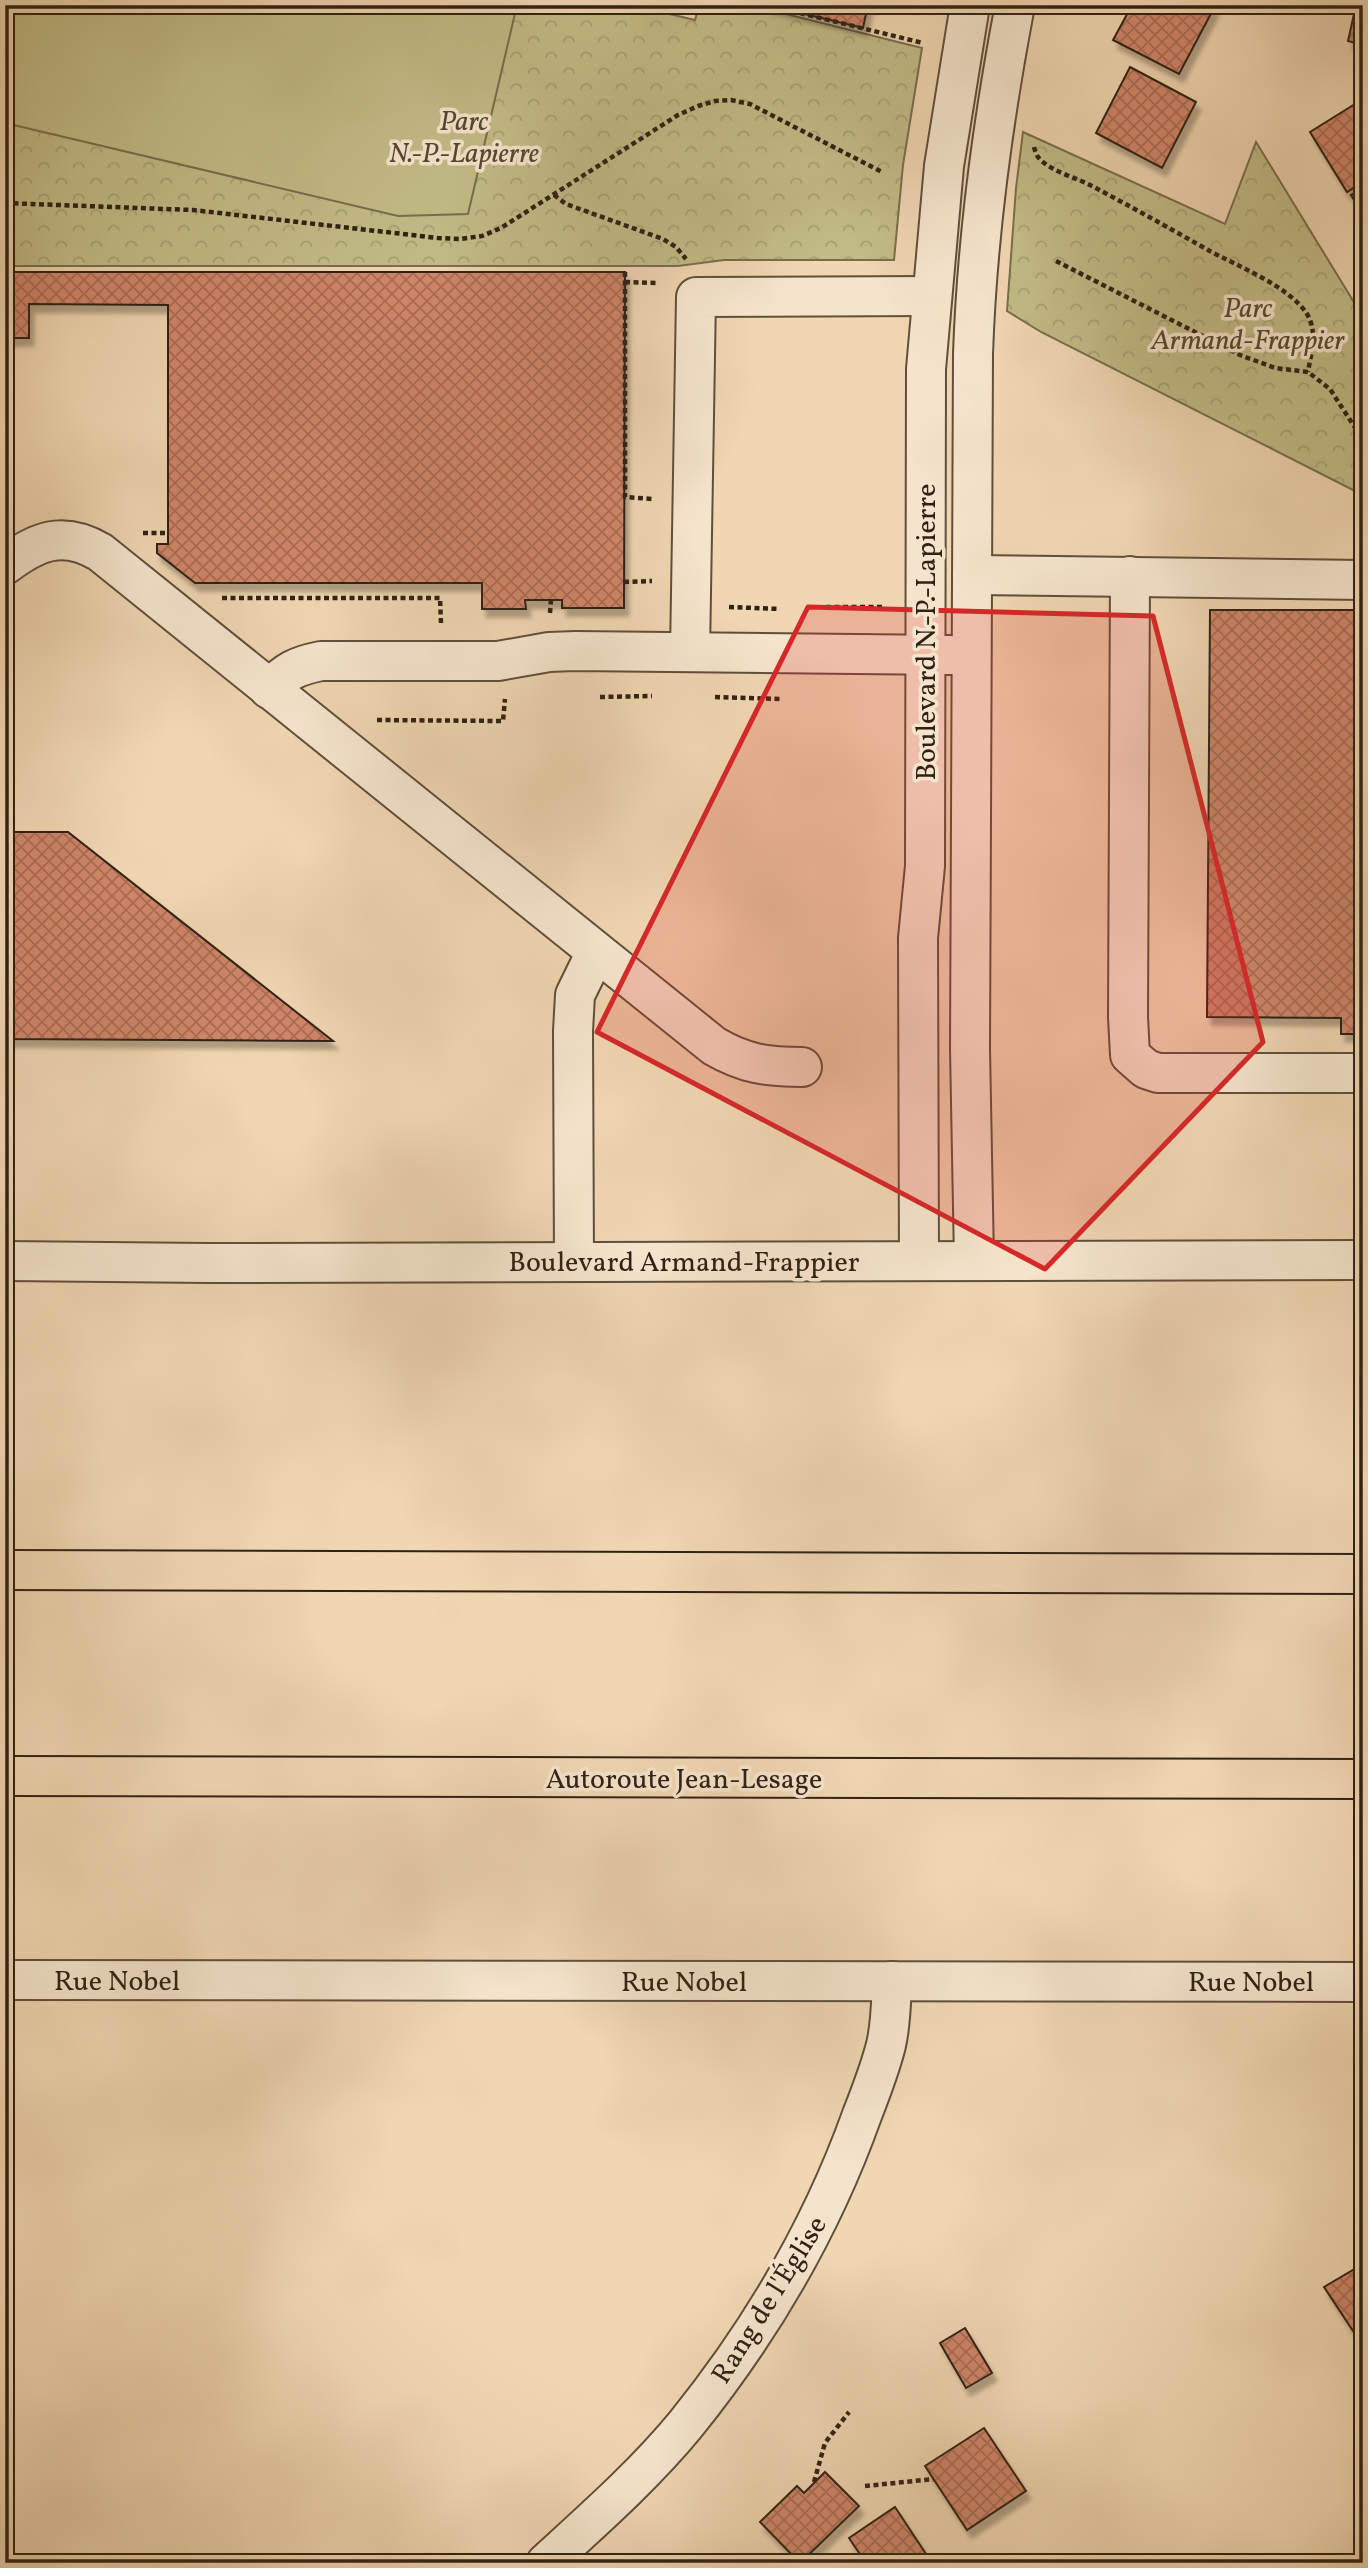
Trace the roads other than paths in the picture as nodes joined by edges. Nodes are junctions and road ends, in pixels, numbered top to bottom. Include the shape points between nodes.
1 (970, 5) edge
2 (1015, 5) edge
3 (931, 296) junction
4 (5, 565) edge
5 (972, 575) junction
6 (1130, 576) junction
7 (1363, 580) edge
8 (690, 652) junction
9 (925, 654) junction
10 (971, 655) junction
11 (269, 689) junction
12 (596, 952) junction
13 (802, 1067) dead end
14 (1363, 1073) edge
15 (974, 1260) junction
16 (1363, 1260) edge
17 (5, 1261) edge
18 (919, 1261) junction
19 (574, 1262) junction
20 (5, 1570) edge
21 (1363, 1574) edge
22 (5, 1776) edge
23 (1363, 1779) edge
24 (5, 1980) edge
25 (892, 1981) junction
26 (1363, 1982) edge
27 (546, 2563) edge

1 - 3 street, Boulevard N.-P.-Lapierre via 944,166
2 - 5 street, Boulevard N.-P.-Lapierre via 978,262
3 - 8 street via 696,297
3 - 9 street, Boulevard N.-P.-Lapierre via 926,369
4 - 11 street via 25,549 46,542 83,543
5 - 6 street
5 - 10 street, Boulevard N.-P.-Lapierre
6 - 7 street
6 - 14 street via 1130,1055 1158,1073
8 - 9 street
8 - 11 street via 550,652 498,661 321,661 285,673
9 - 10 street
9 - 18 street, Boulevard N.-P.-Lapierre via 925,866 918,938
10 - 15 street, Boulevard N.-P.-Lapierre
11 - 12 street
12 - 13 street via 732,1057 760,1066
12 - 19 street via 575,995
15 - 16 street, Boulevard Armand-Frappier
15 - 18 street, Boulevard Armand-Frappier
17 - 19 street, Boulevard Armand-Frappier
18 - 19 street, Boulevard Armand-Frappier
20 - 21 highway
22 - 23 highway, Autoroute Jean-Lesage
24 - 25 street, Rue Nobel
25 - 26 street, Rue Nobel
25 - 27 street, Rang de l'Église via 887,2042 875,2079 845,2164 790,2272 685,2425

